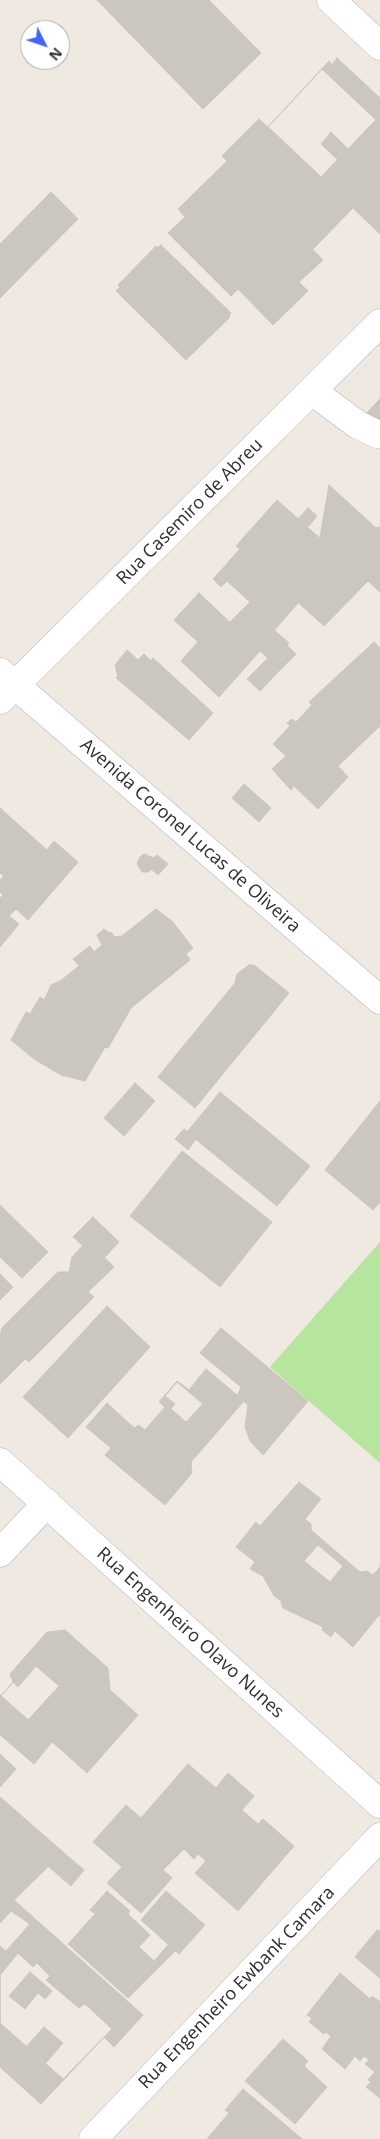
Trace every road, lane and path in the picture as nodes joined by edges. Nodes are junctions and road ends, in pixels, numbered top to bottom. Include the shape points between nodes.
1 (331, 0) edge
2 (380, 46) edge
3 (380, 323) edge
4 (312, 391) junction
5 (377, 434) dead end
6 (5, 686) edge
7 (380, 1000) edge
8 (0, 1462) edge
9 (47, 1503) junction
10 (0, 1552) edge
11 (380, 1804) edge
12 (380, 1837) edge
13 (93, 2139) edge

1 - 2 street
3 - 4 street, Rua Casemiro de Abreu
4 - 5 street via 358,425
4 - 6 street, Rua Casemiro de Abreu
6 - 7 street, Avenida Coronel Lucas de Oliveira
8 - 9 street, Rua Engenheiro Olavo Nunes
9 - 10 street
9 - 11 street, Rua Engenheiro Olavo Nunes
12 - 13 street, Rua Engenheiro Ewbank Camara

